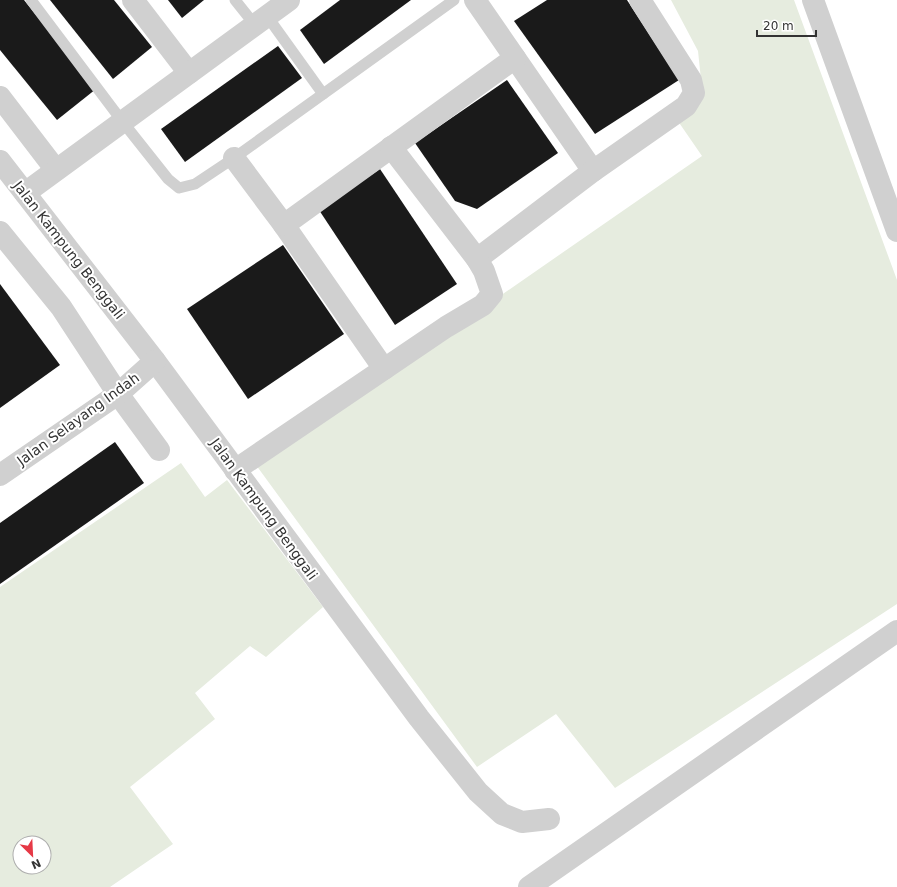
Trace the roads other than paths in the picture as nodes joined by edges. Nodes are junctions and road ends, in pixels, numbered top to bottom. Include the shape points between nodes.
1 (31, 0) edge
2 (133, 0) edge
3 (235, 0) edge
4 (289, 0) edge
5 (454, 0) edge
6 (475, 0) edge
7 (640, 0) edge
8 (813, 0) edge
9 (261, 20) junction
10 (515, 58) junction
11 (189, 73) junction
12 (324, 94) junction
13 (0, 97) edge
14 (122, 122) junction
15 (391, 147) junction
16 (234, 158) junction
17 (0, 161) edge
18 (56, 170) junction
19 (593, 171) junction
20 (25, 193) junction
21 (284, 225) junction
22 (897, 231) edge
23 (1, 234) edge
24 (477, 259) junction
25 (155, 361) junction
26 (384, 369) junction
27 (118, 394) junction
28 (159, 450) dead end
29 (235, 470) junction
30 (0, 475) edge
31 (897, 631) edge
32 (549, 819) dead end
33 (529, 887) edge

1 - 14 lane
2 - 11 street
3 - 9 lane
4 - 9 street
5 - 12 lane
6 - 10 street
7 - 19 street via 691,80 694,93 686,106
8 - 22 street
9 - 11 street
9 - 12 lane
10 - 15 street
10 - 19 street
11 - 14 street
12 - 16 lane
13 - 18 street
14 - 16 lane via 168,179 179,188 195,184
14 - 18 street
15 - 21 street
15 - 24 street
16 - 21 street
17 - 20 street, Jalan Kampung Benggali
18 - 20 street
19 - 24 street
20 - 25 street, Jalan Kampung Benggali
21 - 26 street
23 - 27 street via 61,307
24 - 26 street via 489,282 492,294 489,299
25 - 27 street, Jalan Selayang Indah
25 - 29 street, Jalan Kampung Benggali
26 - 29 street
27 - 28 street
27 - 30 street, Jalan Selayang Indah
29 - 32 street, Jalan Kampung Benggali via 419,718 478,792 502,814 522,822
31 - 33 street

